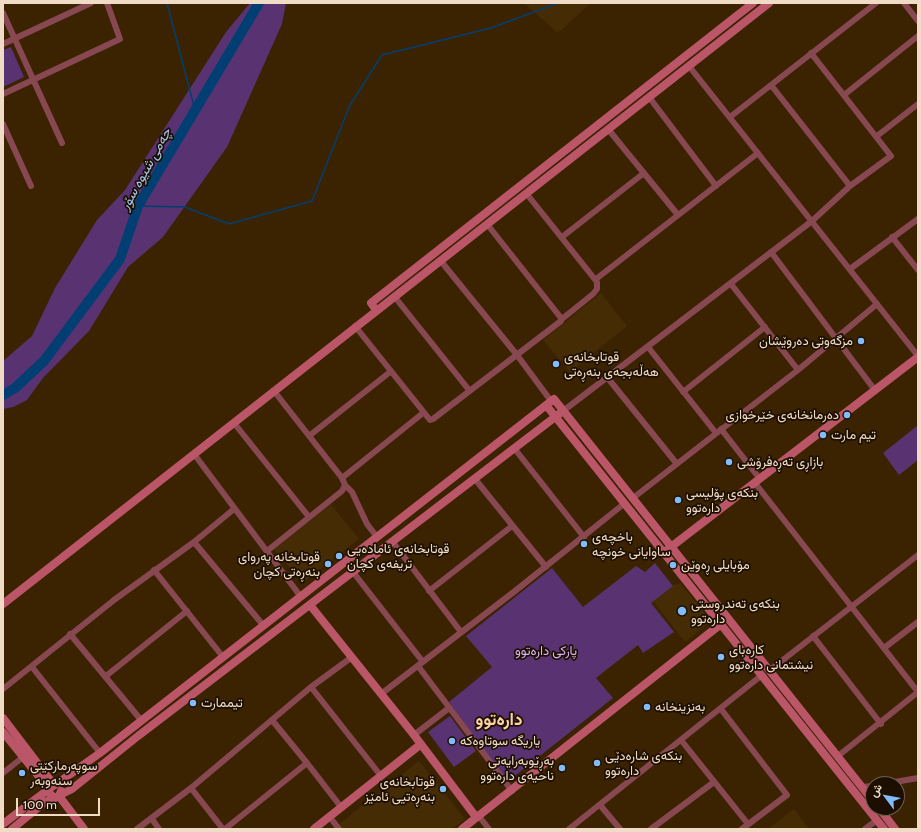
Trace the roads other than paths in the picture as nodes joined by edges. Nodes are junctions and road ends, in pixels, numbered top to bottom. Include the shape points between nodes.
1 (91, 3) edge
2 (107, 3) edge
3 (753, 3) edge
4 (769, 3) edge
5 (876, 3) edge
6 (904, 3) edge
7 (3, 13) edge
8 (918, 21) edge
9 (918, 36) edge
10 (14, 39) junction
11 (3, 44) edge
12 (811, 53) junction
13 (689, 66) junction
14 (34, 80) junction
15 (770, 85) junction
16 (3, 94) edge
17 (844, 94) junction
18 (649, 97) junction
19 (625, 102) junction
20 (918, 104) edge
21 (631, 111) junction
22 (730, 117) junction
23 (3, 124) edge
24 (608, 129) junction
25 (877, 136) junction
26 (62, 143) dead end
27 (758, 153) junction
28 (644, 173) junction
29 (31, 186) dead end
30 (716, 186) junction
31 (850, 186) junction
32 (526, 193) junction
33 (678, 215) junction
34 (918, 219) edge
35 (812, 221) junction
36 (487, 224) junction
37 (562, 237) junction
38 (892, 237) junction
39 (771, 252) junction
40 (440, 260) junction
41 (850, 269) junction
42 (918, 270) edge
43 (596, 279) junction
44 (731, 284) junction
45 (394, 296) junction
46 (878, 304) junction
47 (373, 307) junction
48 (562, 319) junction
49 (355, 326) junction
50 (765, 327) junction
51 (837, 338) junction
52 (648, 347) junction
53 (517, 355) junction
54 (918, 356) edge
55 (798, 370) junction
56 (390, 372) junction
57 (607, 378) junction
58 (874, 389) junction
59 (469, 390) junction
60 (274, 391) junction
61 (683, 392) junction
62 (550, 402) junction
63 (563, 411) junction
64 (423, 413) junction
65 (555, 417) junction
66 (234, 423) junction
67 (718, 431) junction
68 (310, 436) junction
69 (514, 448) junction
70 (194, 454) junction
71 (677, 464) junction
72 (342, 478) junction
73 (475, 479) junction
74 (757, 481) junction
75 (345, 485) junction
76 (633, 498) junction
77 (625, 503) junction
78 (234, 509) junction
79 (309, 517) junction
80 (644, 520) junction
81 (512, 526) junction
82 (385, 531) junction
83 (377, 537) junction
84 (584, 537) junction
85 (392, 541) junction
86 (194, 542) junction
87 (671, 547) junction
88 (267, 551) junction
89 (664, 552) junction
90 (918, 555) edge
91 (546, 567) junction
92 (154, 570) junction
93 (353, 572) junction
94 (429, 591) junction
95 (301, 597) junction
96 (3, 604) edge
97 (310, 605) junction
98 (853, 607) junction
99 (187, 611) junction
100 (728, 618) junction
101 (918, 622) edge
102 (721, 624) junction
103 (263, 626) junction
104 (461, 632) junction
105 (70, 634) junction
106 (813, 636) junction
107 (884, 648) junction
108 (223, 656) junction
109 (352, 657) junction
110 (420, 664) junction
111 (32, 667) junction
112 (770, 670) junction
113 (762, 675) junction
114 (106, 676) junction
115 (311, 687) junction
116 (3, 689) edge
117 (918, 692) edge
118 (381, 694) junction
119 (449, 708) junction
120 (721, 709) junction
121 (3, 718) edge
122 (141, 720) junction
123 (272, 720) junction
124 (881, 724) junction
125 (3, 732) edge
126 (414, 735) junction
127 (681, 740) junction
128 (421, 744) junction
129 (100, 753) junction
130 (838, 756) junction
131 (23, 758) junction
132 (307, 763) junction
133 (3, 773) edge
134 (381, 776) junction
135 (918, 778) edge
136 (905, 780) edge
137 (714, 782) junction
138 (53, 786) junction
139 (865, 787) edge
140 (191, 788) junction
141 (862, 788) junction
142 (512, 791) junction
143 (865, 792) edge
144 (58, 796) junction
145 (600, 805) junction
146 (341, 808) junction
147 (329, 816) junction
148 (477, 816) junction
149 (885, 816) edge
150 (152, 819) junction
151 (877, 820) junction
152 (3, 824) edge
153 (748, 824) junction
154 (12, 829) edge
155 (84, 829) edge
156 (137, 829) edge
157 (159, 829) edge
158 (224, 829) edge
159 (314, 829) edge
160 (339, 829) edge
161 (462, 829) edge
162 (489, 829) edge
163 (569, 829) edge
164 (620, 829) edge
165 (651, 829) edge
166 (742, 829) edge
167 (865, 829) edge
168 (884, 829) edge
169 (895, 829) edge

1 - 10 street
2 - 14 street via 120,39
3 - 19 street
4 - 13 street
5 - 12 street
6 - 8 street
7 - 10 street
9 - 17 street
10 - 11 street
10 - 14 street
12 - 15 street
12 - 17 street
13 - 18 street
13 - 22 street
14 - 16 street
14 - 26 street
15 - 22 street
15 - 31 street
17 - 25 street
18 - 21 street
18 - 30 street
19 - 21 street
19 - 47 street
20 - 25 street
21 - 24 street
22 - 27 street
23 - 29 street
24 - 28 street
24 - 32 street
25 - 31 street via 891,156
27 - 30 street
27 - 35 street
28 - 33 street
28 - 37 street
30 - 33 street
31 - 35 street
32 - 36 street
32 - 37 street
33 - 43 street
34 - 38 street
35 - 39 street
35 - 41 street
36 - 40 street
36 - 48 street
37 - 43 street
38 - 41 street
38 - 42 street
39 - 44 street
39 - 51 street
40 - 45 street
40 - 53 street
41 - 46 street
43 - 48 street via 595,292
44 - 50 street
44 - 52 street
45 - 47 street
45 - 59 street
46 - 51 street
46 - 54 street
47 - 49 street
48 - 53 street
49 - 56 street
49 - 60 street
50 - 55 street
50 - 61 street
51 - 55 street
51 - 58 street
52 - 57 street
52 - 61 street
53 - 59 street
53 - 62 street
54 - 58 street
55 - 67 street
56 - 64 street
56 - 68 street
57 - 63 street
57 - 71 street
58 - 74 street
59 - 64 street via 433,419 430,420
60 - 66 street
60 - 68 street
61 - 67 street
62 - 63 street
62 - 65 street
62 - 82 street
63 - 65 street
63 - 76 street
64 - 72 street
65 - 69 street
65 - 77 street
66 - 70 street
66 - 79 street
67 - 71 street
67 - 74 street
68 - 72 street
69 - 73 street
69 - 84 street
70 - 78 street
70 - 96 street
71 - 76 street
72 - 75 street
73 - 81 street
73 - 85 street
74 - 87 street
74 - 98 street
75 - 79 street via 342,491
75 - 83 street via 352,492 367,524
76 - 80 street
77 - 80 street
77 - 84 street
78 - 86 street
78 - 88 street
79 - 88 street
80 - 87 street
80 - 89 street
81 - 91 street
81 - 94 street
82 - 83 street
82 - 85 street
83 - 95 street
84 - 91 street
85 - 93 street
85 - 94 street
86 - 92 street
86 - 103 street
87 - 89 street
87 - 100 street
88 - 95 street
89 - 102 street
90 - 98 street
91 - 104 street
92 - 99 street
92 - 105 street
93 - 97 street
93 - 110 street
94 - 104 street
95 - 103 street
97 - 109 street
97 - 144 street via 72,789
98 - 106 street
98 - 107 street
99 - 108 street
99 - 114 street
100 - 102 street via 727,625
100 - 112 street
101 - 107 street
102 - 113 street
102 - 142 street
103 - 108 street
104 - 110 street
105 - 111 street
105 - 114 street
106 - 112 street
106 - 124 street
107 - 117 street
108 - 122 street
109 - 115 street
109 - 118 street
110 - 118 street
110 - 119 street
111 - 116 street
111 - 129 street
112 - 130 street
113 - 120 street
113 - 151 street
114 - 122 street
115 - 123 street
115 - 134 street
117 - 124 street
118 - 126 street
119 - 126 street
119 - 142 street
120 - 127 street
120 - 153 street via 787,795
121 - 138 street
122 - 129 street
123 - 132 street
123 - 140 street
124 - 130 street
125 - 131 street
126 - 128 street
127 - 137 street
127 - 145 street
128 - 134 street
128 - 148 street
129 - 138 street
130 - 141 street
131 - 133 street
131 - 138 street
132 - 146 street
132 - 158 street
134 - 146 street
135 - 136 street
137 - 153 street
137 - 165 street
138 - 144 street via 50,795
138 - 152 street
139 - 141 street
140 - 150 street
140 - 158 street
141 - 143 street
142 - 148 street
144 - 154 street via 45,802
144 - 155 street
145 - 163 street
145 - 164 street
146 - 147 street
147 - 159 street
147 - 160 street
148 - 161 street
148 - 162 street
149 - 169 street
150 - 156 street
150 - 157 street
151 - 167 street
151 - 168 street
153 - 166 street

